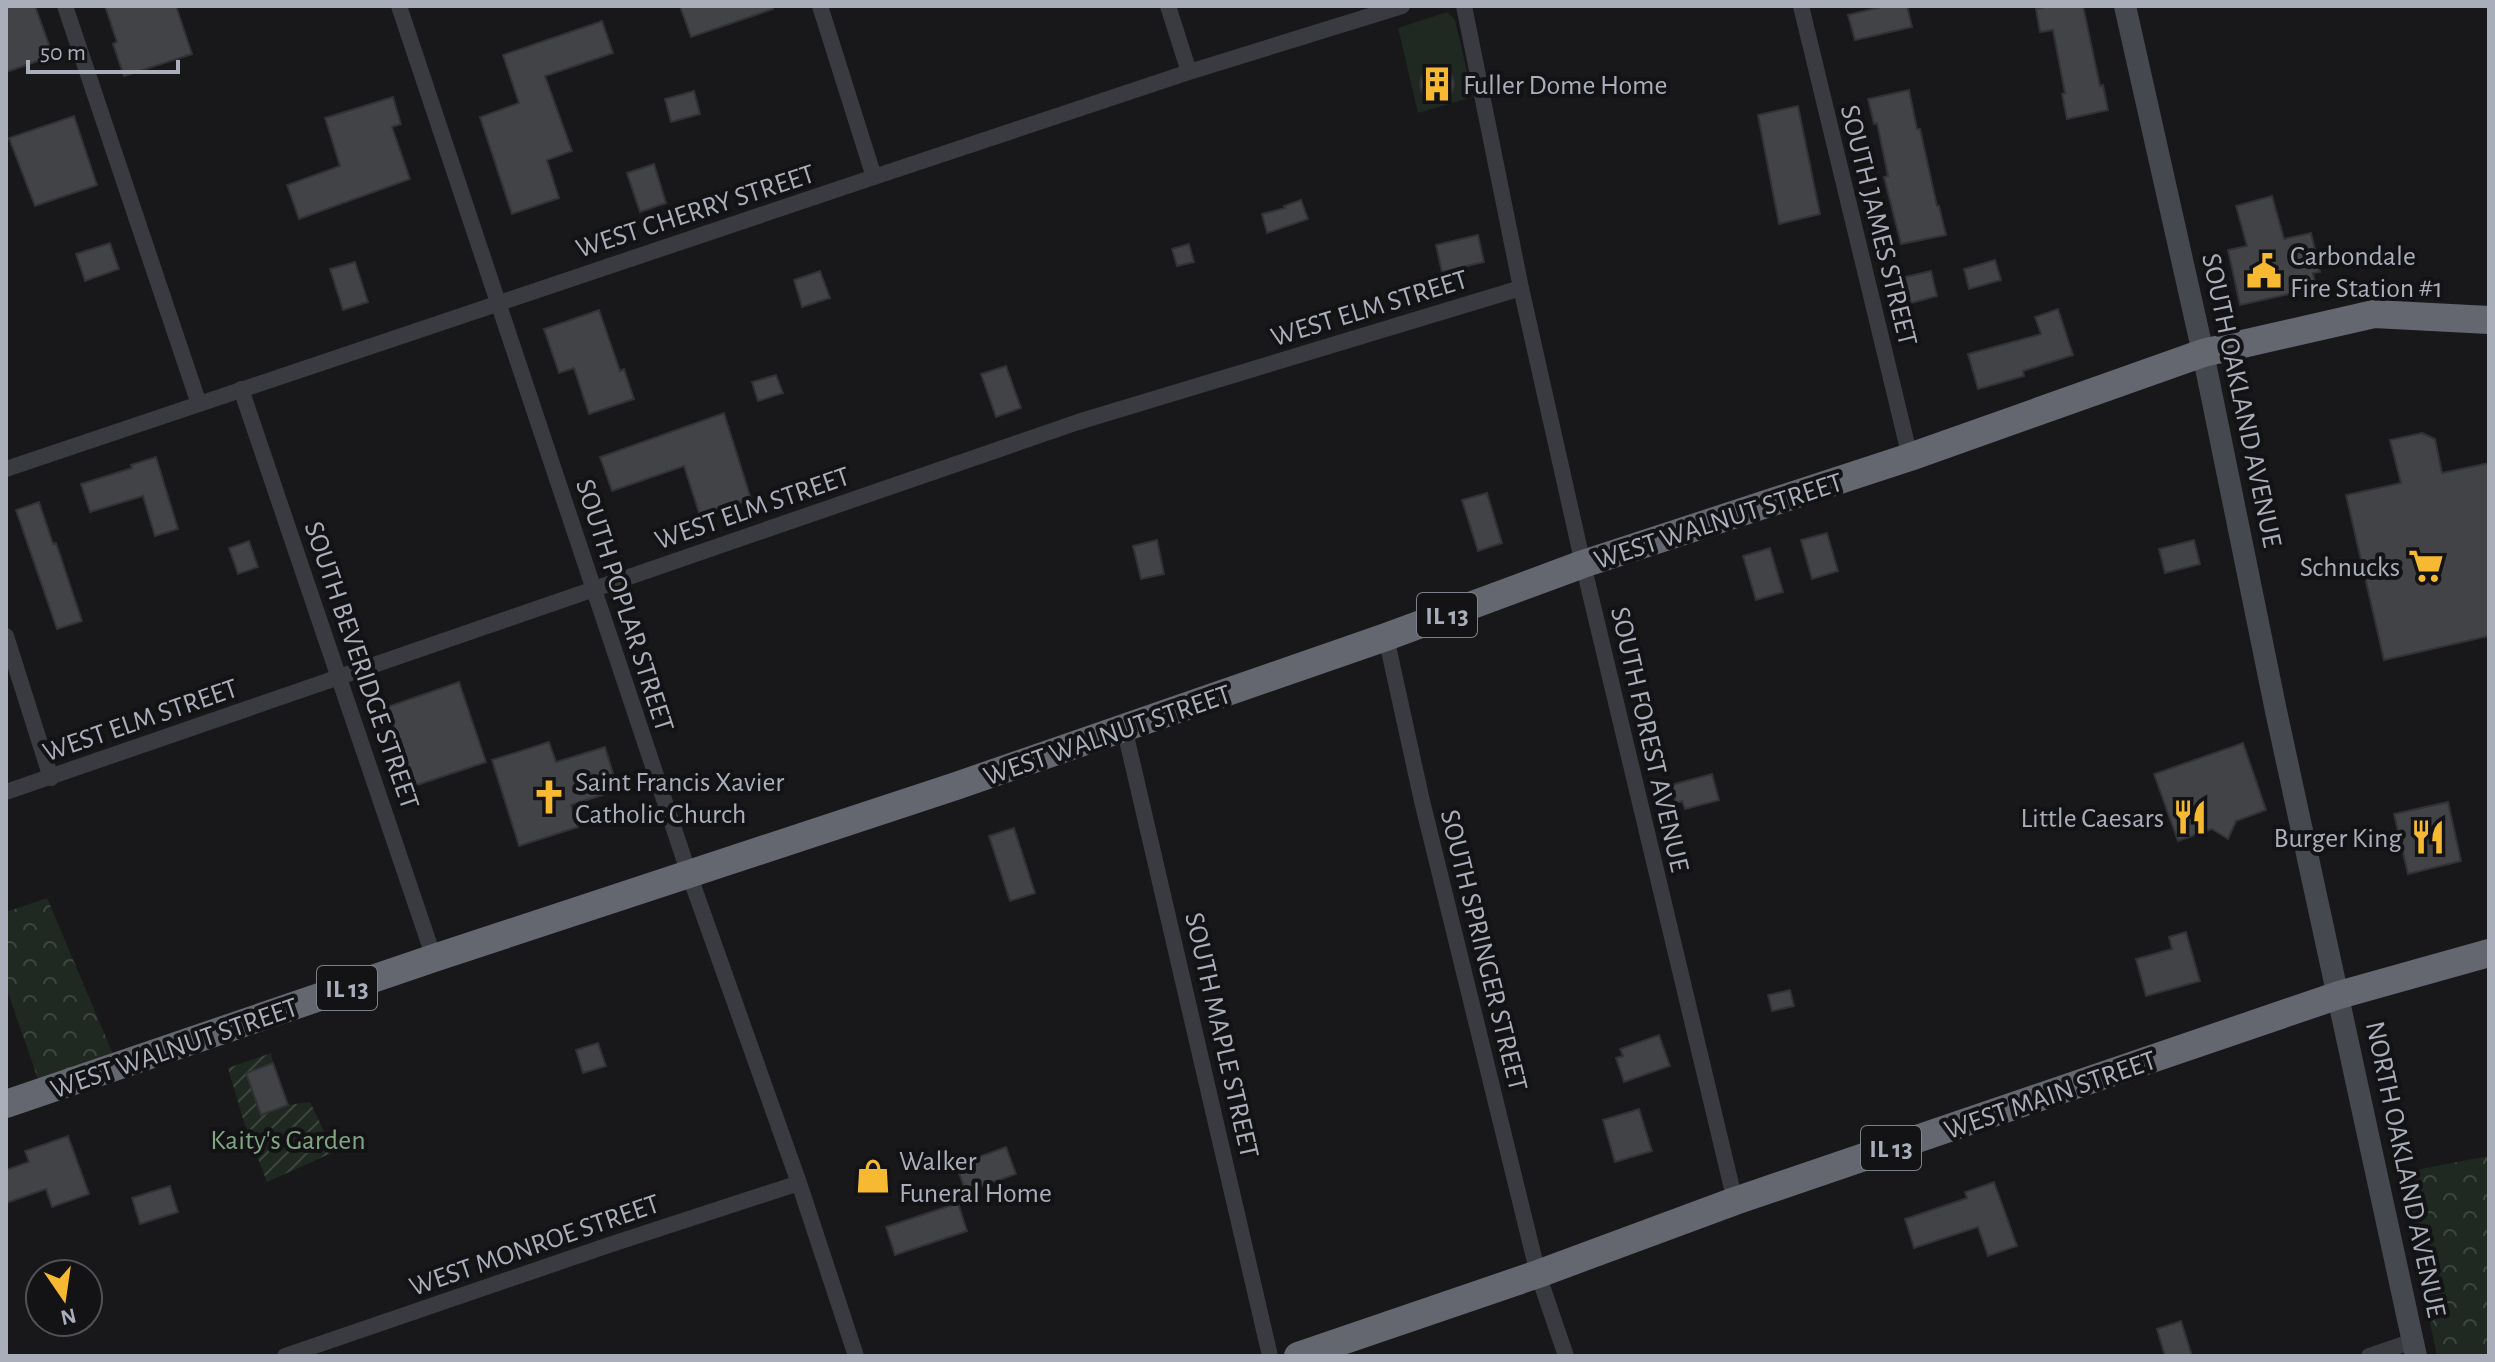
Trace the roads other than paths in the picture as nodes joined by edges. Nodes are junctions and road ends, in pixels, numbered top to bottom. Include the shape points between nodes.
1 (65, 6) edge
2 (399, 6) edge
3 (820, 6) edge
4 (1168, 6) edge
5 (1402, 6) edge
6 (1464, 6) edge
7 (1801, 6) edge
8 (2125, 6) edge
9 (1189, 72) junction
10 (874, 177) junction
11 (1521, 288) junction
12 (498, 302) junction
13 (2489, 320) edge
14 (2203, 353) junction
15 (241, 389) junction
16 (199, 404) junction
17 (1910, 457) junction
18 (6, 469) edge
19 (1583, 564) junction
20 (593, 589) junction
21 (6, 636) edge
22 (1386, 637) junction
23 (340, 678) junction
24 (1124, 727) junction
25 (51, 778) junction
26 (6, 792) edge
27 (689, 874) junction
28 (2489, 953) edge
29 (434, 958) junction
30 (2339, 995) junction
31 (6, 1104) edge
32 (799, 1183) junction
33 (1735, 1201) junction
34 (1538, 1274) junction
35 (2415, 1349) edge
36 (285, 1356) edge
37 (856, 1356) edge
38 (1270, 1356) edge
39 (1298, 1356) edge
40 (1566, 1356) edge
41 (2369, 1356) edge

1 - 16 street
2 - 12 street, SOUTH POPLAR STREET
3 - 10 street
4 - 9 street
5 - 9 street, WEST CHERRY STREET
6 - 11 street, SOUTH FOREST AVENUE
7 - 17 street, SOUTH JAMES STREET
8 - 14 street, SOUTH OAKLAND AVENUE
9 - 10 street, WEST CHERRY STREET
10 - 12 street, WEST CHERRY STREET
11 - 19 street, SOUTH FOREST AVENUE
11 - 20 street, WEST ELM STREET via 1078,422
12 - 15 street, WEST CHERRY STREET
12 - 20 street, SOUTH POPLAR STREET
13 - 14 highway, IL 13 via 2374,314
14 - 17 highway, WEST WALNUT STREET / IL 13
14 - 30 street, SOUTH OAKLAND AVENUE
15 - 16 street, WEST CHERRY STREET
15 - 23 street, SOUTH BEVERIDGE STREET
16 - 18 street, WEST CHERRY STREET
17 - 19 highway, WEST WALNUT STREET / IL 13
19 - 22 highway, WEST WALNUT STREET / IL 13
19 - 33 street, SOUTH FOREST AVENUE
20 - 23 street, WEST ELM STREET
20 - 27 street, SOUTH POPLAR STREET
21 - 25 street
22 - 24 highway, WEST WALNUT STREET / IL 13
22 - 34 street, SOUTH SPRINGER STREET
23 - 25 street, WEST ELM STREET
23 - 29 street, SOUTH BEVERIDGE STREET
24 - 27 highway, WEST WALNUT STREET / IL 13
24 - 38 street, SOUTH MAPLE STREET
25 - 26 street, WEST ELM STREET
27 - 29 highway, WEST WALNUT STREET / IL 13
27 - 32 street, SOUTH POPLAR STREET
28 - 30 highway, WEST MAIN STREET / IL 13
29 - 31 highway, WEST WALNUT STREET / IL 13
30 - 33 highway, WEST MAIN STREET / IL 13
30 - 35 street, NORTH OAKLAND AVENUE
32 - 36 street, WEST MONROE STREET
32 - 37 street, SOUTH POPLAR STREET
33 - 34 highway, WEST MAIN STREET / IL 13
34 - 39 highway, WEST MAIN STREET / IL 13
34 - 40 street, SOUTH SPRINGER STREET
35 - 41 street

